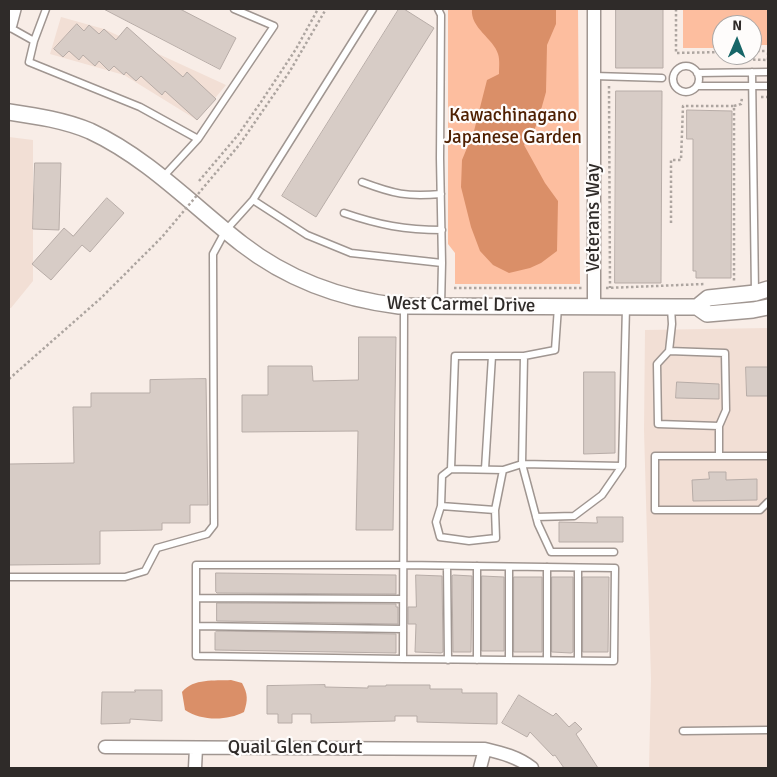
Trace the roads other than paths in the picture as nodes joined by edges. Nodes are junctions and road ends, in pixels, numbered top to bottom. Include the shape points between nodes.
1 (13, 9) edge
2 (46, 9) edge
3 (234, 9) edge
4 (373, 9) edge
5 (438, 9) edge
6 (594, 9) edge
7 (9, 26) edge
8 (34, 41) junction
9 (752, 72) junction
10 (768, 72) edge
11 (697, 73) junction
12 (594, 76) junction
13 (662, 78) dead end
14 (698, 86) junction
15 (752, 86) junction
16 (768, 86) edge
17 (9, 112) edge
18 (198, 139) junction
19 (163, 177) junction
20 (362, 182) dead end
21 (441, 194) junction
22 (253, 200) junction
23 (344, 213) dead end
24 (226, 230) junction
25 (442, 230) junction
26 (442, 263) junction
27 (762, 291) edge
28 (404, 306) junction
29 (442, 306) junction
30 (594, 306) junction
31 (558, 307) junction
32 (626, 307) junction
33 (672, 307) junction
34 (697, 307) junction
35 (768, 307) edge
36 (669, 352) junction
37 (492, 356) junction
38 (524, 356) junction
39 (719, 426) junction
40 (719, 456) junction
41 (768, 456) edge
42 (522, 464) junction
43 (622, 466) junction
44 (451, 469) junction
45 (485, 469) junction
46 (503, 470) junction
47 (768, 502) edge
48 (441, 506) junction
49 (494, 510) junction
50 (536, 517) junction
51 (614, 552) dead end
52 (404, 565) junction
53 (448, 566) junction
54 (478, 566) junction
55 (509, 567) junction
56 (547, 567) junction
57 (578, 568) junction
58 (9, 577) edge
59 (196, 598) junction
60 (403, 599) junction
61 (196, 626) junction
62 (403, 629) junction
63 (403, 659) junction
64 (448, 660) junction
65 (478, 660) junction
66 (509, 660) junction
67 (547, 660) junction
68 (578, 660) junction
69 (683, 730) dead end
70 (768, 730) edge
71 (104, 747) dead end
72 (196, 748) junction
73 (484, 749) junction
74 (195, 768) edge
75 (480, 768) edge
76 (532, 768) edge

1 - 7 street
2 - 8 lane
3 - 18 lane via 274,26
4 - 22 lane
5 - 21 lane via 441,15
6 - 12 street, Veterans Way
7 - 8 lane
8 - 18 lane via 28,62 140,107
9 - 10 lane
9 - 11 lane
9 - 15 lane
11 - 14 lane
11 - 14 lane via 689,66 681,67 674,73 673,81 676,89 684,92 693,91
12 - 13 lane
12 - 30 street, Veterans Way
14 - 15 lane
15 - 16 lane
15 - 27 lane
17 - 19 street, West Carmel Drive via 88,130 129,152
18 - 19 lane
19 - 24 street, West Carmel Drive
20 - 21 lane via 390,192 415,196
21 - 25 lane
22 - 24 lane
22 - 26 lane via 307,235 351,253
23 - 25 lane via 395,227
24 - 28 street, West Carmel Drive via 278,268 303,280 349,297
24 - 58 lane via 213,254 214,525 207,534 157,548 145,571 125,577
25 - 26 lane
26 - 29 lane
27 - 34 street, West Carmel Drive via 708,298
28 - 29 street, West Carmel Drive
28 - 52 lane
29 - 31 street, West Carmel Drive
30 - 31 street, West Carmel Drive
30 - 32 street, West Carmel Drive
31 - 38 lane via 555,350
32 - 33 street, West Carmel Drive
32 - 43 lane
33 - 34 street, West Carmel Drive
33 - 36 lane
34 - 35 street, West Carmel Drive via 708,314
36 - 39 lane via 726,353 726,410
36 - 39 lane via 657,364 658,424
37 - 38 lane
37 - 44 lane via 455,356
37 - 45 lane
38 - 42 lane
39 - 40 lane
40 - 41 lane
40 - 47 lane via 655,456 655,510 760,510
42 - 43 lane
42 - 46 lane
42 - 50 lane
43 - 50 lane via 602,495 574,516
44 - 45 lane
44 - 48 lane via 442,476
45 - 46 lane
46 - 49 lane
48 - 49 lane
48 - 49 lane via 436,522 440,537 469,541 496,538
50 - 51 lane via 550,552
52 - 53 lane
52 - 59 lane via 196,565
52 - 60 lane
53 - 54 lane
53 - 64 lane
54 - 55 lane
54 - 65 lane
55 - 56 lane
55 - 66 lane
56 - 57 lane
56 - 67 lane
57 - 68 lane
57 - 68 lane via 615,568 614,661
59 - 60 lane
59 - 61 lane
60 - 62 lane
61 - 62 lane
61 - 63 lane via 196,656
62 - 63 lane
63 - 64 lane
64 - 65 lane
65 - 66 lane
66 - 67 lane
67 - 68 lane
69 - 70 lane
71 - 72 street, Quail Glen Court
72 - 73 street, Quail Glen Court
72 - 74 street
73 - 75 street
73 - 76 street, Quail Glen Court via 506,753

